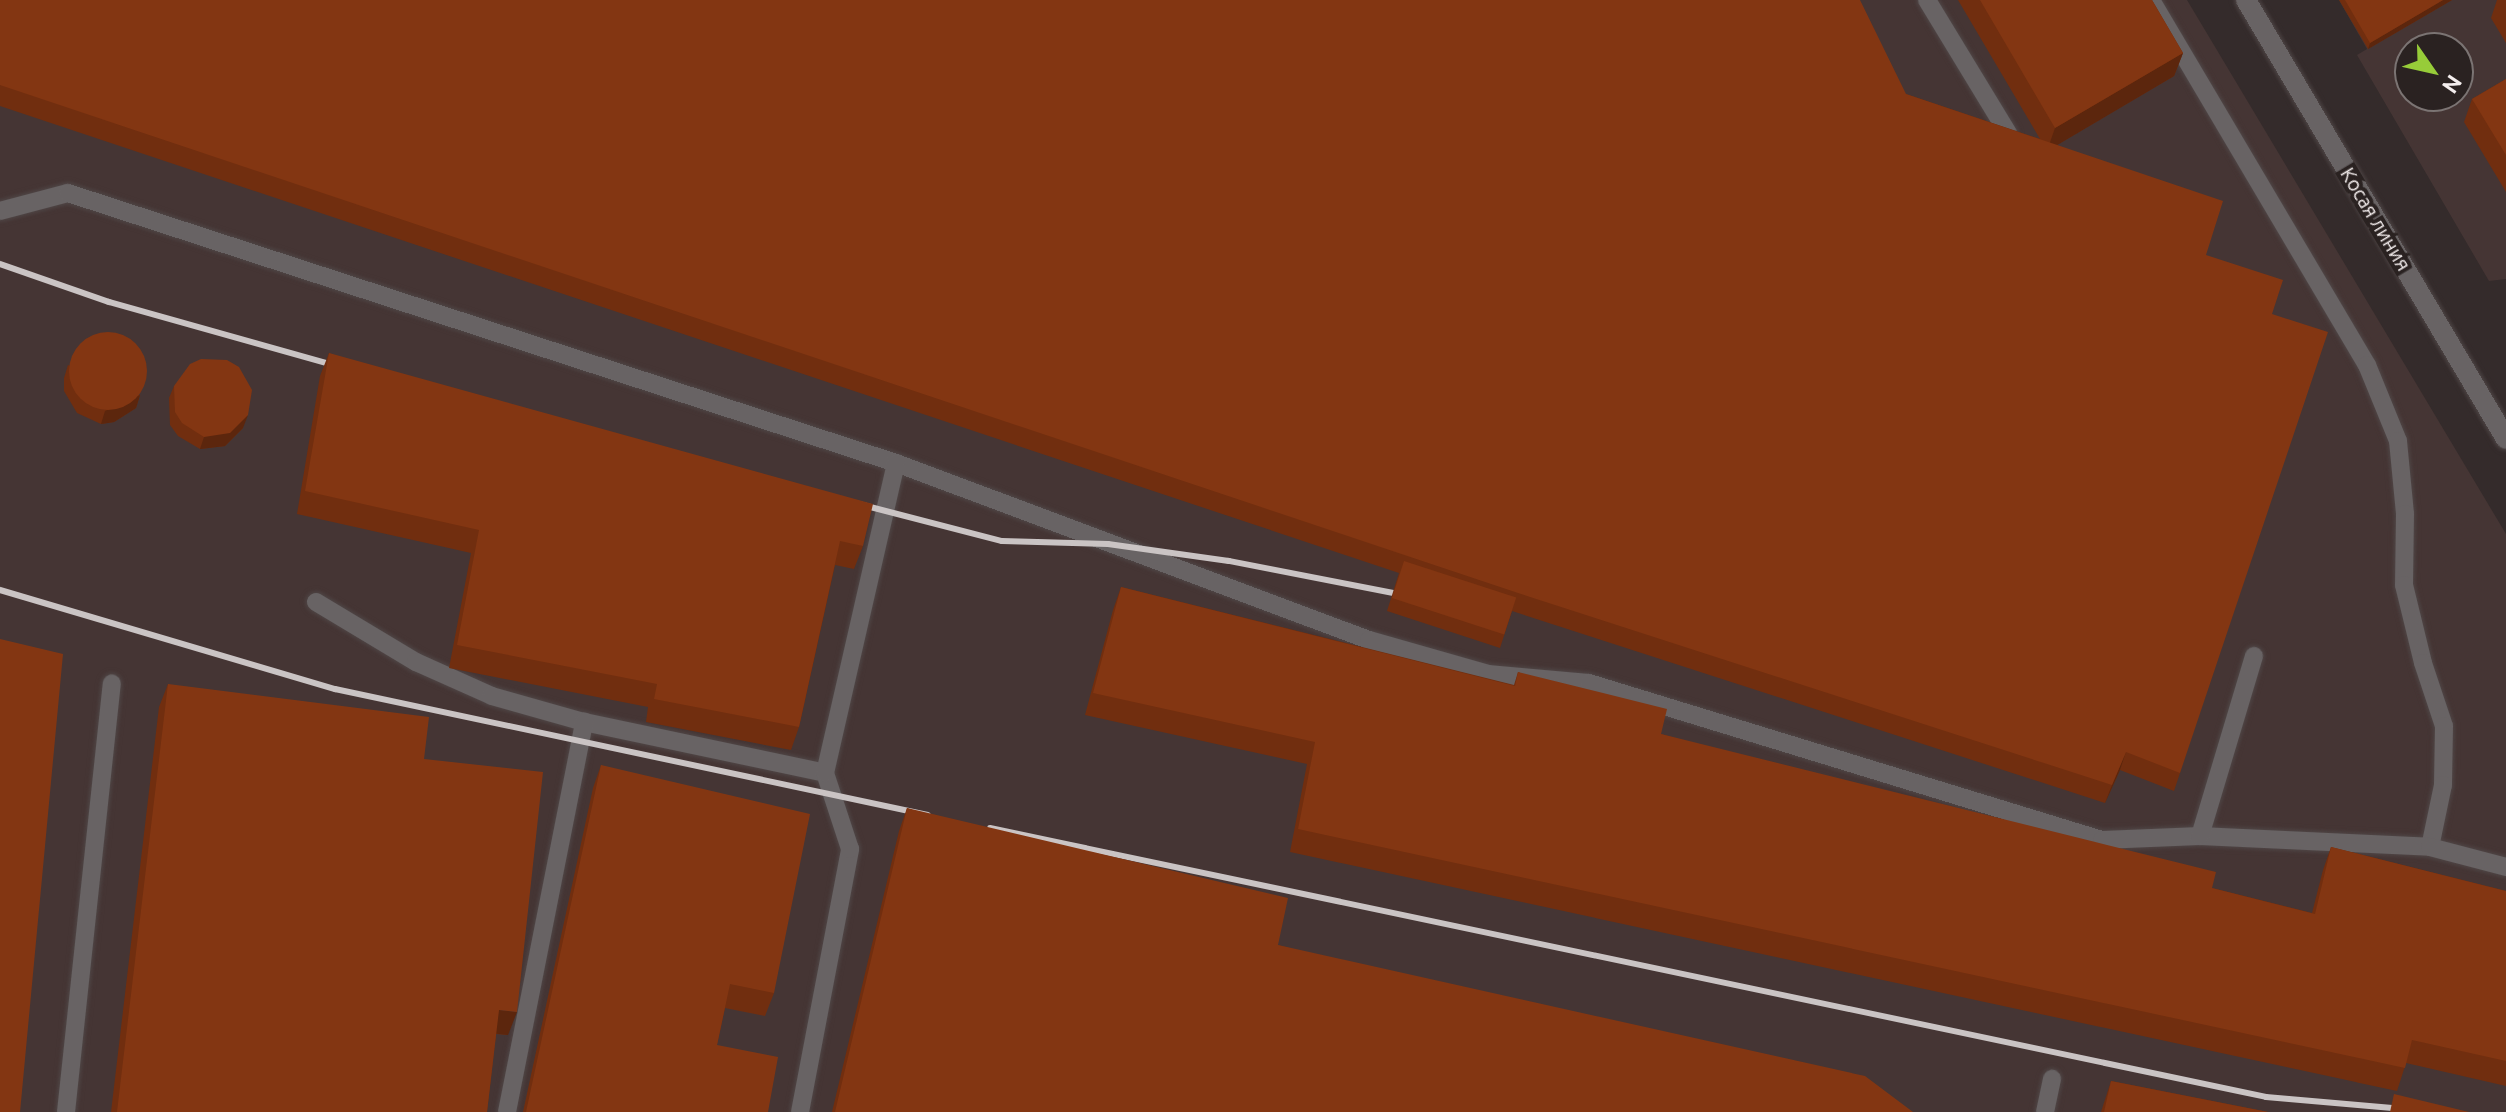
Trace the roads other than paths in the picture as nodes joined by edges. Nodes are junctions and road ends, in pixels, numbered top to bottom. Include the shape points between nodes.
1 (1927, 0) edge
2 (2151, 0) edge
3 (2246, 0) edge
4 (2008, 133) edge
5 (0, 211) edge
6 (2506, 439) edge
7 (896, 463) junction
8 (316, 602) dead end
9 (2254, 656) dead end
10 (112, 683) dead end
11 (584, 722) junction
12 (825, 773) junction
13 (2200, 836) junction
14 (2430, 847) junction
15 (2506, 867) edge
16 (2052, 1079) dead end
17 (66, 1112) edge
18 (507, 1112) edge
19 (800, 1112) edge
20 (2045, 1112) edge

1 - 4 lane
2 - 14 lane via 2367,365 2398,441 2404,585 2444,726 2443,785
3 - 6 street, Косая линия
5 - 7 lane via 68,193
7 - 12 lane
7 - 13 lane via 1369,640 1488,674 1589,683 2102,840
8 - 11 lane via 416,662 492,696
9 - 13 lane
10 - 17 lane
11 - 12 lane
11 - 18 lane
12 - 19 lane via 850,849
13 - 14 lane
14 - 15 lane
16 - 20 lane

